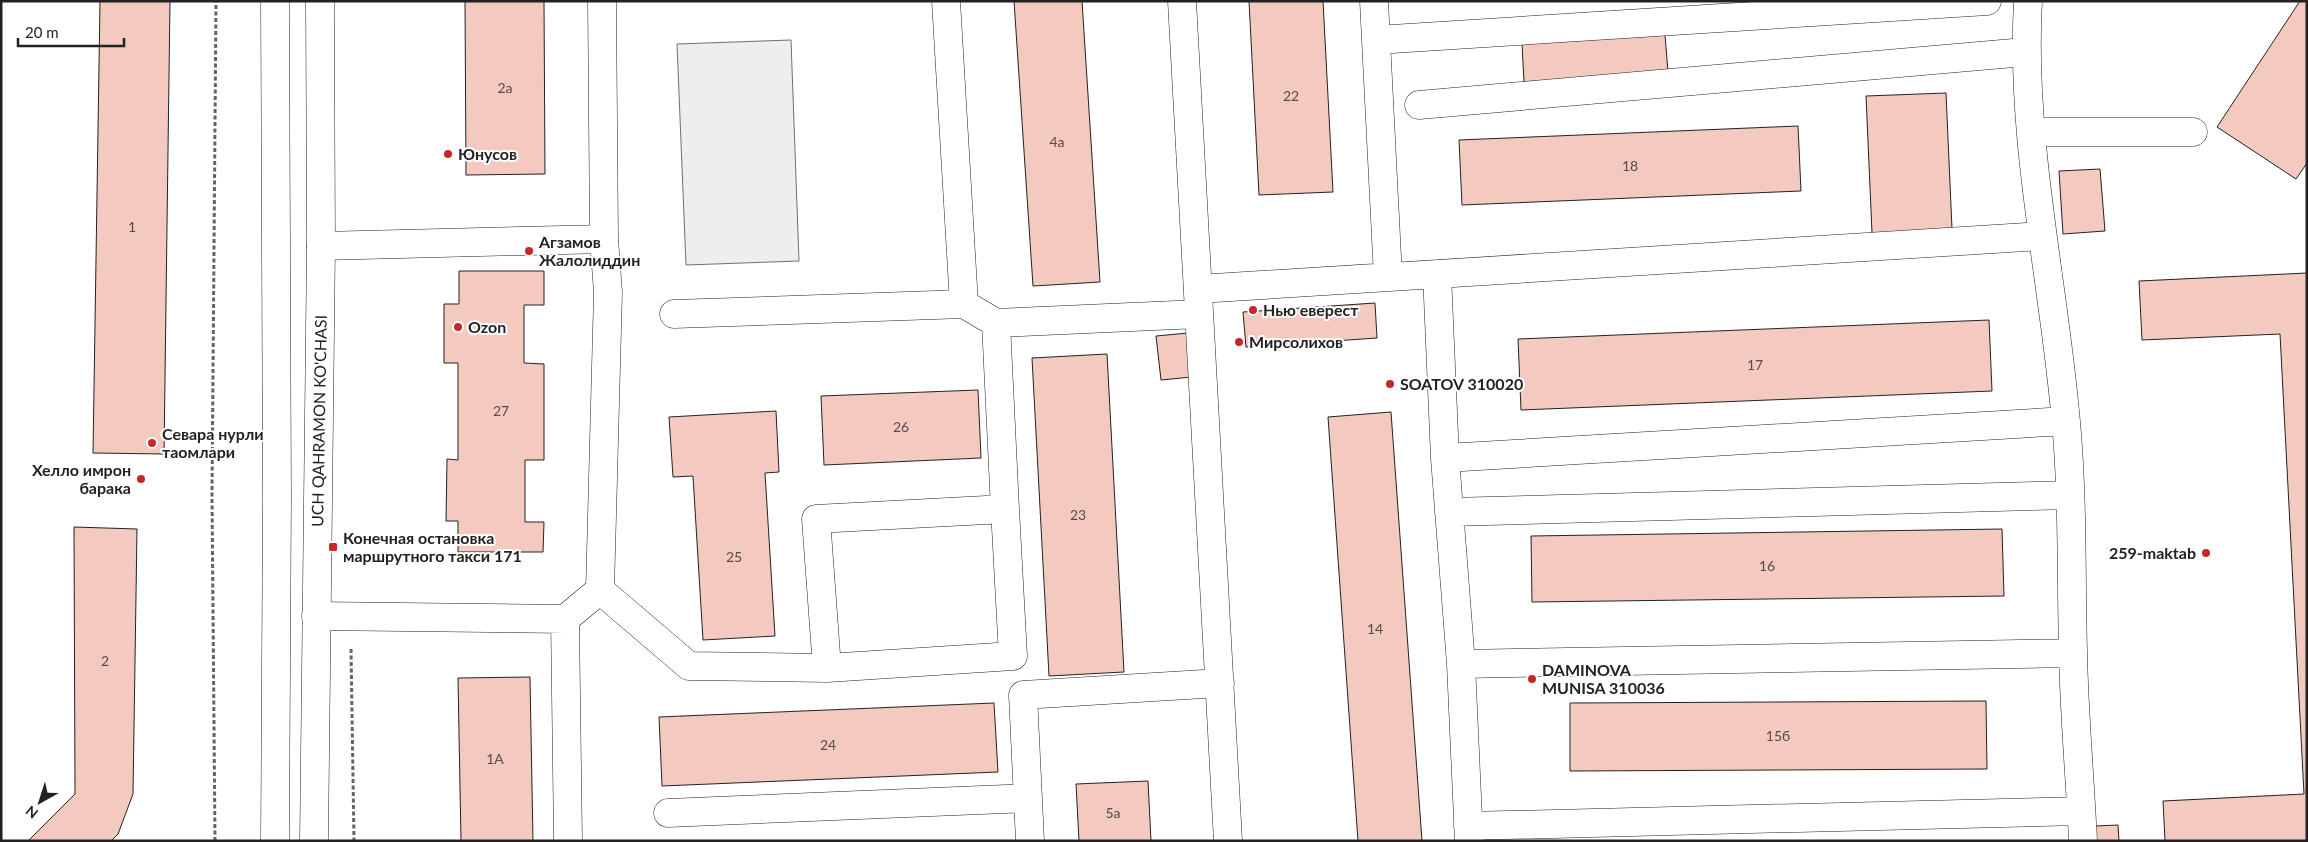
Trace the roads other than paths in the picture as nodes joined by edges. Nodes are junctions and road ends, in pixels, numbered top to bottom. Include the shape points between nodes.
1 (275, 1) edge
2 (320, 1) edge
3 (602, 1) edge
4 (946, 1) edge
5 (1182, 1) edge
6 (1374, 1) edge
7 (1987, 1) edge
8 (2028, 1) edge
9 (1376, 40) junction
10 (2025, 52) junction
11 (1419, 105) dead end
12 (2033, 132) junction
13 (2193, 132) dead end
14 (2042, 236) junction
15 (604, 239) junction
16 (320, 246) junction
17 (1437, 274) junction
18 (1388, 277) junction
19 (1198, 301) junction
20 (964, 304) junction
21 (674, 314) dead end
22 (996, 323) junction
23 (2066, 421) junction
24 (1445, 458) junction
25 (2070, 495) junction
26 (1005, 509) junction
27 (1449, 512) junction
28 (600, 590) junction
29 (316, 616) junction
30 (565, 619) junction
31 (2073, 653) junction
32 (1461, 664) junction
33 (827, 668) junction
34 (1220, 683) junction
35 (1028, 798) junction
36 (2082, 811) junction
37 (668, 813) dead end
38 (1468, 833) edge
39 (275, 841) edge
40 (314, 841) edge
41 (568, 841) edge
42 (1030, 841) edge
43 (1228, 841) edge
44 (2082, 841) edge

1 - 39 street via 278,497
2 - 16 street, UCH QAHRAMON KO'CHASI
3 - 15 street
4 - 20 street
5 - 19 street
6 - 9 street
7 - 9 street
8 - 10 street
9 - 18 street
10 - 11 street
10 - 12 street
12 - 13 street
12 - 14 street
14 - 17 street
14 - 23 street
15 - 16 street
15 - 28 street via 608,292
16 - 29 street, UCH QAHRAMON KO'CHASI
17 - 18 street
17 - 24 street
18 - 19 street
19 - 22 street
19 - 34 street
20 - 21 street
20 - 22 street
22 - 26 street
23 - 24 street
23 - 25 street
24 - 27 street
25 - 27 street
25 - 31 street
26 - 33 street via 1013,656
26 - 33 street via 816,519
27 - 32 street
28 - 30 street
28 - 33 street via 688,666
29 - 30 street
29 - 40 street, UCH QAHRAMON KO'CHASI
30 - 41 street
31 - 32 street
31 - 36 street
32 - 38 street
34 - 35 street via 1023,696
34 - 43 street
35 - 37 street
35 - 42 street
36 - 38 street
36 - 44 street

